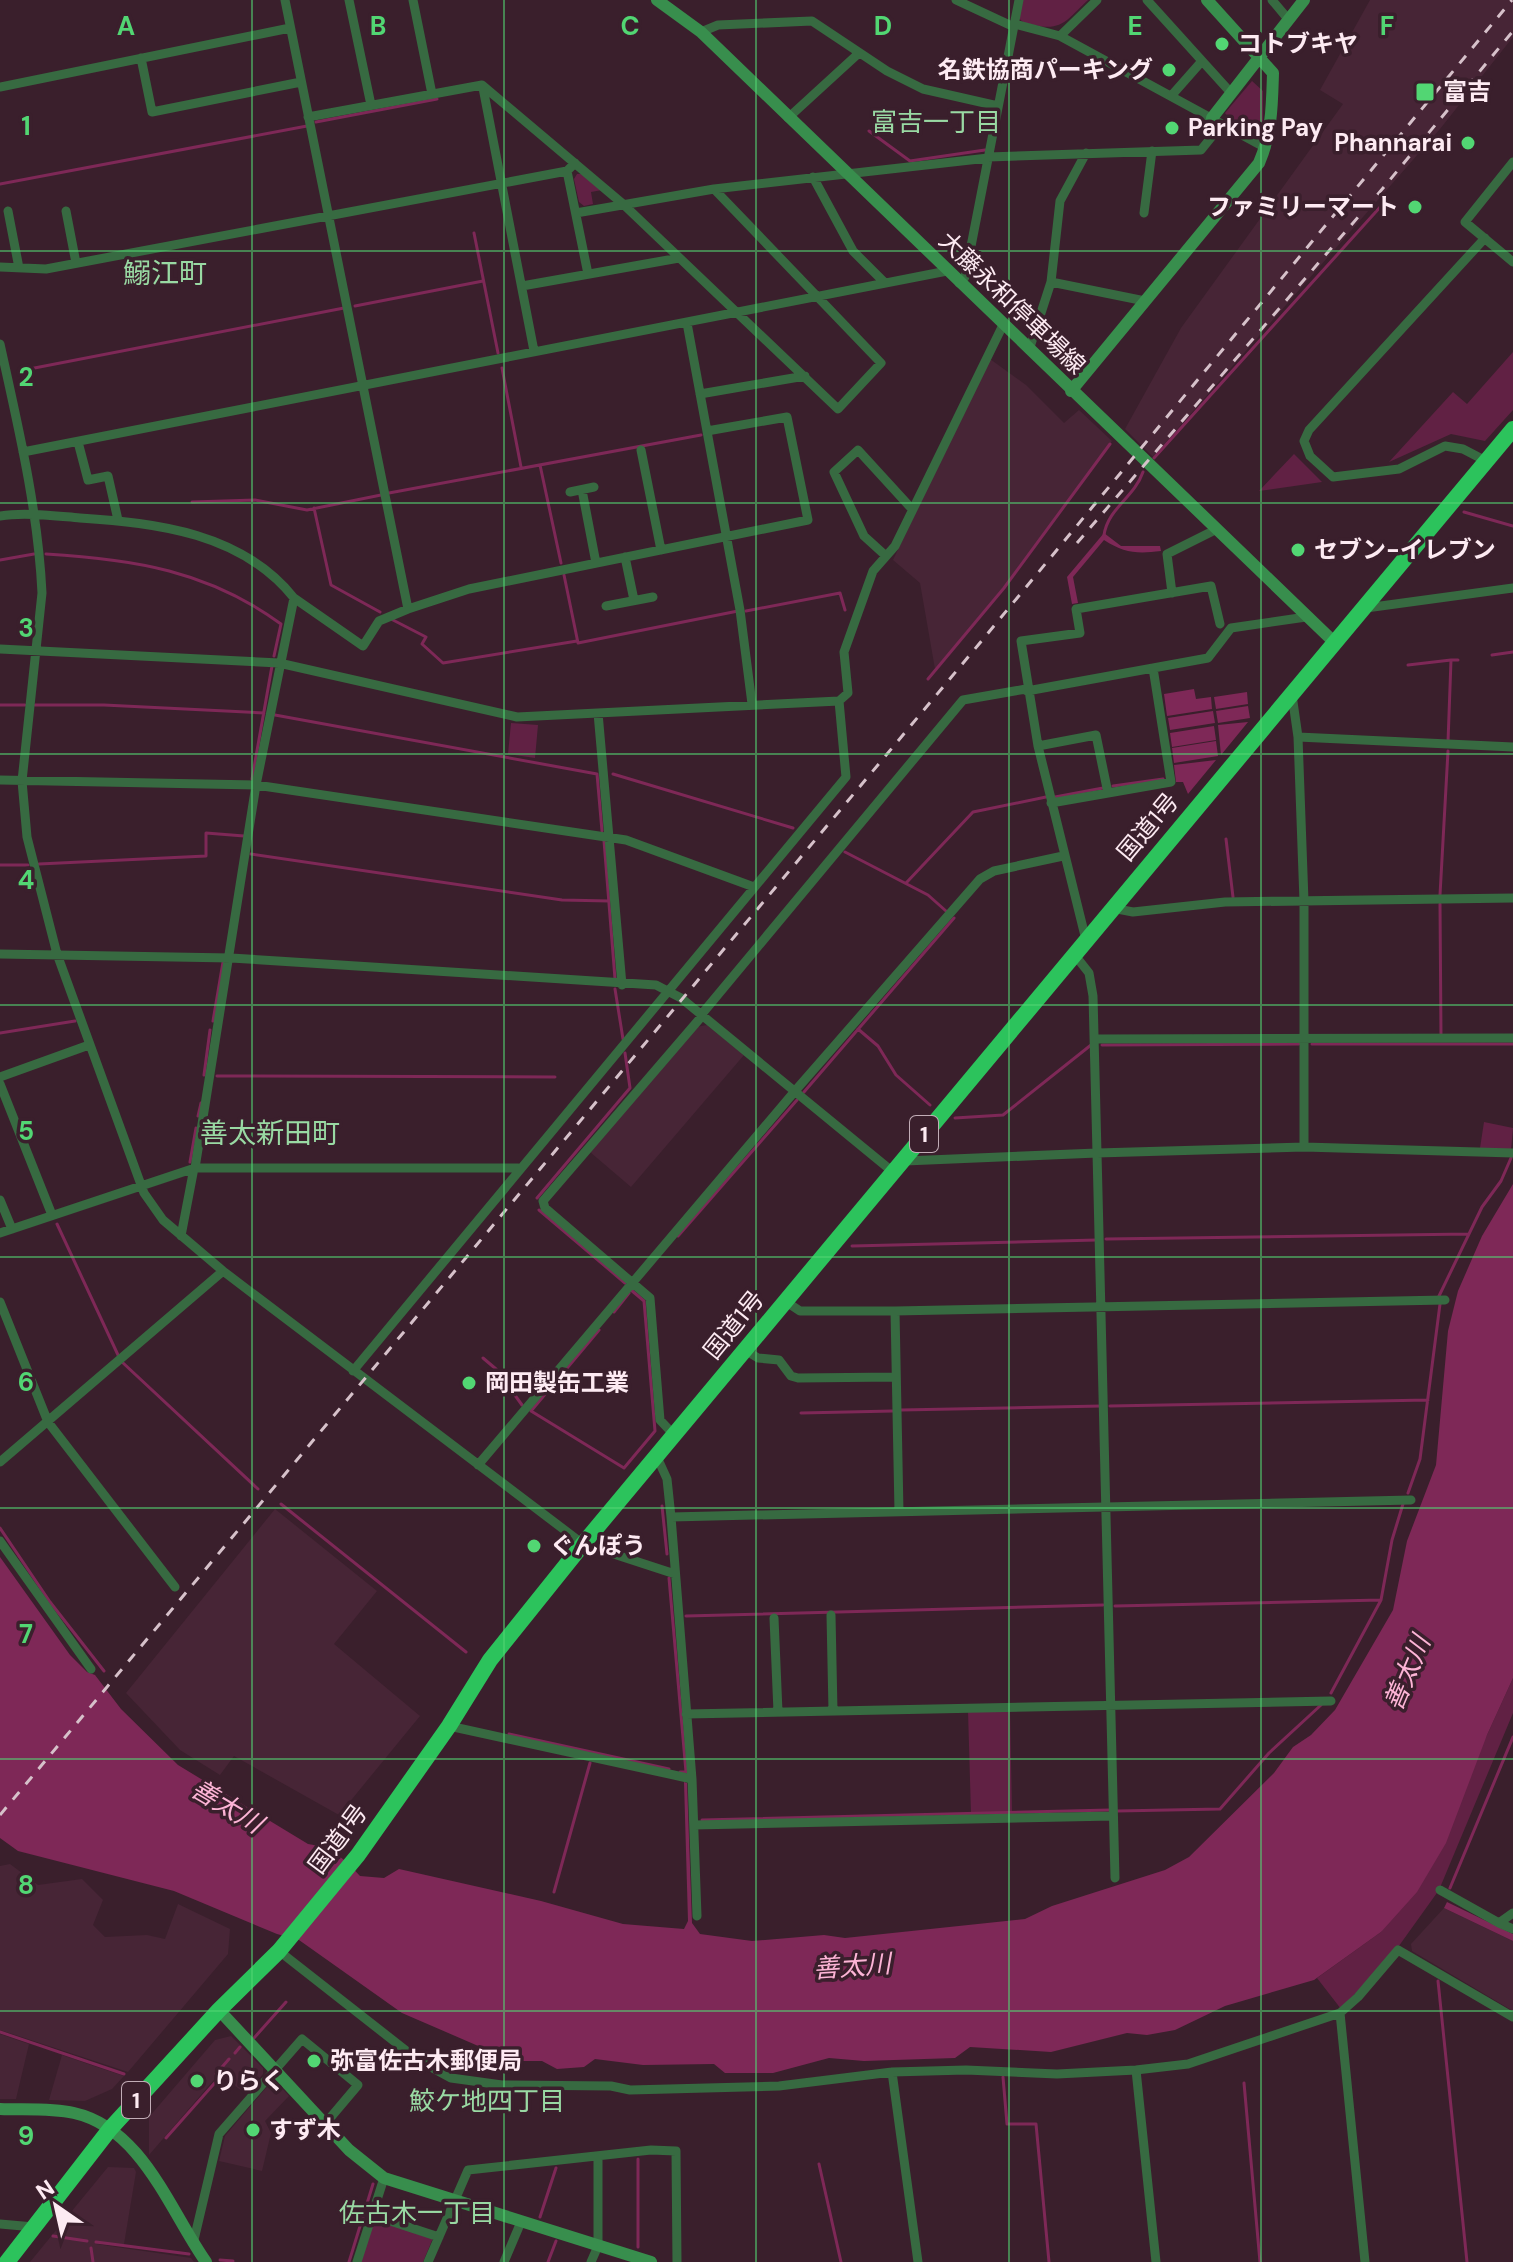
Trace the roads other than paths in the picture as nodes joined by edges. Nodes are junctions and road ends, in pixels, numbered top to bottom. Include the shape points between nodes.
1 (285, 0) edge
2 (349, 0) edge
3 (413, 0) edge
4 (657, 0) edge
5 (956, 0) edge
6 (1019, 0) edge
7 (1097, 0) edge
8 (1147, 0) edge
9 (1207, 0) edge
10 (1272, 0) edge
11 (1304, 0) edge
12 (1288, 19) junction
13 (1014, 25) junction
14 (290, 28) junction
15 (701, 32) junction
16 (1060, 36) junction
17 (859, 53) junction
18 (1258, 55) junction
19 (141, 58) junction
20 (1202, 61) junction
21 (301, 82) junction
22 (482, 85) junction
23 (0, 87) edge
24 (432, 94) junction
25 (1232, 94) junction
26 (1172, 95) junction
27 (371, 105) junction
28 (998, 106) junction
29 (308, 117) junction
30 (788, 118) junction
31 (1217, 121) junction
32 (1266, 148) junction
33 (1152, 151) junction
34 (1086, 153) junction
35 (988, 158) junction
36 (1513, 162) edge
37 (575, 163) junction
38 (567, 171) junction
39 (845, 173) junction
40 (813, 177) junction
41 (504, 183) junction
42 (714, 189) junction
43 (623, 204) junction
44 (8, 211) dead end
45 (66, 211) dead end
46 (576, 213) junction
47 (1144, 213) dead end
48 (331, 218) junction
49 (1485, 238) junction
50 (679, 258) junction
51 (1513, 262) edge
52 (76, 263) junction
53 (0, 267) edge
54 (19, 268) junction
55 (947, 271) junction
56 (588, 274) junction
57 (1051, 282) junction
58 (885, 283) junction
59 (959, 283) junction
60 (522, 286) junction
61 (816, 298) junction
62 (1145, 301) junction
63 (737, 313) junction
64 (687, 323) junction
65 (1003, 325) junction
66 (0, 344) edge
67 (1029, 350) junction
68 (534, 351) junction
69 (805, 376) junction
70 (363, 386) junction
71 (1071, 391) junction
72 (700, 394) junction
73 (1513, 429) edge
74 (707, 431) junction
75 (78, 442) junction
76 (641, 450) dead end
77 (23, 452) junction
78 (1486, 461) junction
79 (594, 487) dead end
80 (582, 490) junction
81 (570, 492) dead end
82 (912, 509) junction
83 (0, 516) edge
84 (35, 516) junction
85 (118, 520) junction
86 (1215, 530) junction
87 (725, 537) junction
88 (661, 550) junction
89 (886, 556) junction
90 (625, 557) junction
91 (596, 563) junction
92 (1513, 588) edge
93 (1172, 593) junction
94 (653, 597) dead end
95 (294, 598) junction
96 (634, 600) junction
97 (606, 606) dead end
98 (408, 609) junction
99 (1363, 609) junction
100 (1306, 617) junction
101 (1220, 624) dead end
102 (1334, 642) junction
103 (0, 649) edge
104 (36, 650) junction
105 (279, 663) junction
106 (1153, 668) junction
107 (1027, 690) junction
108 (1292, 693) junction
109 (839, 701) junction
110 (752, 704) junction
111 (598, 713) junction
112 (1298, 737) junction
113 (1038, 746) junction
114 (1513, 747) edge
115 (0, 780) edge
116 (22, 781) junction
117 (256, 785) junction
118 (1108, 793) junction
119 (1051, 803) junction
120 (611, 837) junction
121 (1063, 856) junction
122 (754, 887) junction
123 (1513, 898) edge
124 (1304, 901) junction
125 (1112, 908) junction
126 (1086, 940) junction
127 (0, 954) edge
128 (57, 954) junction
129 (1074, 954) junction
130 (231, 958) junction
131 (622, 985) junction
132 (670, 989) junction
133 (702, 1015) junction
134 (1513, 1038) edge
135 (1096, 1039) junction
136 (1305, 1039) junction
137 (89, 1045) junction
138 (0, 1077) edge
139 (0, 1084) edge
140 (795, 1091) junction
141 (1304, 1147) junction
142 (1097, 1153) junction
143 (1513, 1153) edge
144 (897, 1166) junction
145 (194, 1168) junction
146 (518, 1168) junction
147 (141, 1185) junction
148 (0, 1200) edge
149 (52, 1215) junction
150 (12, 1229) junction
151 (0, 1233) edge
152 (181, 1236) junction
153 (223, 1271) junction
154 (632, 1282) junction
155 (1445, 1300) dead end
156 (785, 1301) junction
157 (0, 1302) edge
158 (1102, 1307) junction
159 (895, 1311) junction
160 (745, 1350) junction
161 (353, 1371) junction
162 (896, 1377) junction
163 (48, 1422) junction
164 (675, 1436) junction
165 (657, 1457) junction
166 (0, 1462) edge
167 (478, 1465) junction
168 (1411, 1500) dead end
169 (1106, 1505) junction
170 (899, 1512) junction
171 (671, 1517) junction
172 (0, 1541) edge
173 (583, 1544) junction
174 (675, 1574) junction
175 (175, 1587) dead end
176 (831, 1615) dead end
177 (774, 1618) dead end
178 (91, 1669) dead end
179 (1331, 1701) dead end
180 (1110, 1704) junction
181 (833, 1711) junction
182 (778, 1712) junction
183 (686, 1714) junction
184 (449, 1726) junction
185 (692, 1779) junction
186 (1113, 1816) junction
187 (694, 1825) junction
188 (1115, 1878) dead end
189 (1440, 1890) dead end
190 (1513, 1913) edge
191 (697, 1916) dead end
192 (1499, 1923) junction
193 (1513, 1929) edge
194 (279, 1951) junction
195 (219, 2010) junction
196 (1340, 2013) junction
197 (1513, 2017) edge
198 (1136, 2070) junction
199 (274, 2071) junction
200 (892, 2072) junction
201 (0, 2109) edge
202 (325, 2124) junction
203 (110, 2129) junction
204 (598, 2157) junction
205 (384, 2178) junction
206 (455, 2202) junction
207 (372, 2215) junction
208 (521, 2222) junction
209 (0, 2224) edge
210 (34, 2227) junction
211 (439, 2237) junction
212 (193, 2244) junction
213 (598, 2246) junction
214 (7, 2262) edge
215 (206, 2262) edge
216 (357, 2262) edge
217 (428, 2262) edge
218 (504, 2262) edge
219 (591, 2262) edge
220 (651, 2262) edge
221 (677, 2262) edge
222 (918, 2262) edge
223 (1156, 2262) edge
224 (1365, 2262) edge

1 - 14 street
2 - 27 street
3 - 24 street
4 - 15 main road, 大藤永和停車場線
5 - 13 street
6 - 13 street
7 - 16 street
8 - 20 street
9 - 18 main road
10 - 12 street
11 - 12 main road
12 - 18 main road
13 - 16 street
13 - 28 street
14 - 19 street
14 - 21 street
15 - 17 street via 718,25 812,21
15 - 30 main road, 大藤永和停車場線
16 - 26 street
17 - 28 street via 923,89
17 - 30 street
18 - 25 main road
18 - 32 main road via 1273,73
19 - 21 street via 152,112
19 - 23 street
20 - 25 street
20 - 26 street
21 - 29 street
22 - 24 street
22 - 37 street
22 - 41 street
24 - 27 street
25 - 31 main road
26 - 31 street
27 - 29 street
28 - 35 street
29 - 48 street
30 - 39 main road, 大藤永和停車場線
31 - 32 street
31 - 33 street via 1201,150
32 - 62 main road
33 - 34 street
33 - 47 street
34 - 35 street
34 - 57 street via 1060,201
35 - 39 street
35 - 59 street via 965,277
36 - 49 street via 1465,222
37 - 38 street
37 - 43 street
38 - 41 street
38 - 46 street
39 - 40 street
39 - 55 main road, 大藤永和停車場線
40 - 42 street
40 - 58 street via 853,251
41 - 48 street
41 - 60 street
42 - 43 street
42 - 61 street
43 - 46 street
43 - 50 street
44 - 54 street
45 - 52 street
46 - 56 street
48 - 52 street
48 - 70 street
49 - 51 street
49 - 78 street via 1304,441 1310,456 1333,477 1399,469 1445,446
50 - 56 street
50 - 63 street
52 - 54 street
53 - 54 street
55 - 58 street
55 - 59 main road, 大藤永和停車場線
56 - 60 street
57 - 62 street
57 - 67 street
58 - 61 street
59 - 65 main road, 大藤永和停車場線
60 - 68 street
61 - 63 street
61 - 69 street via 881,363 838,409
62 - 71 main road
63 - 64 street
63 - 69 street
64 - 68 street
64 - 72 street
65 - 67 main road, 大藤永和停車場線
65 - 82 street
66 - 77 street
67 - 71 main road, 大藤永和停車場線
68 - 70 street
69 - 72 street
70 - 75 street
70 - 98 street
71 - 86 main road, 大藤永和停車場線
72 - 74 street
73 - 78 highway, 国道1号 / 1
74 - 87 street
74 - 87 street via 787,417 808,520
75 - 77 street
75 - 85 street via 88,480 108,476
76 - 88 street
77 - 84 street
78 - 99 highway, 国道1号 / 1
79 - 80 street
80 - 81 street
80 - 91 street
82 - 89 street
82 - 89 street via 858,450 834,472 864,536
83 - 84 street
84 - 85 street
84 - 104 street via 42,593
85 - 95 street via 184,531 230,547 272,574
86 - 93 street via 1167,554
86 - 100 main road, 大藤永和停車場線
87 - 88 street
87 - 110 street
88 - 90 street
89 - 109 street via 873,571 844,652 848,693
90 - 91 street
90 - 96 street
91 - 98 street via 469,589
92 - 99 street
93 - 101 street via 1211,586
93 - 107 street via 1076,609 1080,633 1021,641
94 - 96 street
95 - 98 street via 363,646 379,621
95 - 105 street
96 - 97 street
99 - 102 highway, 国道1号 / 1
100 - 102 main road, 大藤永和停車場線
100 - 106 street via 1231,628 1208,658
102 - 108 highway, 国道1号 / 1
103 - 104 street
104 - 105 street
104 - 116 street
105 - 111 street via 517,717
105 - 117 street
106 - 107 street
106 - 118 street via 1171,782
107 - 113 street
107 - 133 street via 963,700
108 - 112 street
108 - 125 highway, 国道1号 / 1
109 - 110 street
109 - 122 street via 846,777
110 - 111 street
111 - 120 street
112 - 114 street
112 - 124 street
113 - 118 street via 1096,735
113 - 119 street
115 - 116 street
116 - 117 street
116 - 128 street via 33,870
117 - 120 street
117 - 130 street
118 - 119 street
119 - 121 street
120 - 122 street
120 - 131 street
121 - 126 street
121 - 140 street via 980,879
122 - 132 street
123 - 124 street
124 - 125 street via 1225,902 1133,912
124 - 136 street
125 - 126 highway, 国道1号 / 1
126 - 129 highway, 国道1号 / 1
127 - 128 street
128 - 130 street
128 - 137 street
129 - 135 street via 1089,973
129 - 144 highway, 国道1号 / 1
130 - 131 street
130 - 145 street
131 - 132 street
132 - 133 street
132 - 146 street
133 - 140 street
133 - 154 street via 543,1201
134 - 136 street
135 - 136 street
135 - 142 street
136 - 141 street
137 - 138 street
137 - 147 street
139 - 149 street
140 - 144 street
140 - 154 street
141 - 142 street
141 - 143 street
142 - 144 street
142 - 158 street
144 - 156 highway, 国道1号 / 1
145 - 146 street
145 - 147 street
145 - 152 street
146 - 161 street
147 - 149 street
147 - 152 street via 163,1220
148 - 150 street
149 - 150 street
150 - 151 street
152 - 153 street
153 - 161 street
153 - 163 street
154 - 164 street via 650,1298 660,1420
154 - 167 street
155 - 158 street
156 - 159 street via 800,1311
156 - 160 highway, 国道1号 / 1
157 - 163 street
158 - 159 street
158 - 169 street
159 - 162 street
160 - 162 street via 758,1358 779,1360 798,1378
160 - 164 highway, 国道1号 / 1
161 - 167 street
162 - 170 street
163 - 166 street
163 - 175 street
164 - 165 highway, 国道1号 / 1
165 - 171 street via 667,1479
165 - 173 highway, 国道1号 / 1
167 - 173 street
168 - 169 street
169 - 170 street
169 - 180 street
170 - 171 street
171 - 174 street
172 - 178 street
173 - 174 street
173 - 184 highway, 国道1号 / 1 via 490,1660
174 - 183 street
176 - 181 street
177 - 182 street
179 - 180 street
180 - 181 street
180 - 186 street
181 - 182 street
182 - 183 street
183 - 185 street
184 - 185 street
184 - 194 highway, 国道1号 / 1 via 358,1855
185 - 187 street
186 - 187 street
186 - 188 street
187 - 191 street
189 - 192 street
190 - 192 street
192 - 193 street
194 - 195 highway, 国道1号 / 1
194 - 200 street via 418,2060 458,2080 645,2089 779,2086
195 - 199 main road
195 - 203 highway, 国道1号 / 1
196 - 197 street via 1398,1950
196 - 198 street via 1188,2064
196 - 224 street
198 - 200 street
198 - 223 street
199 - 202 main road
199 - 202 street via 302,2039 358,2085
199 - 212 street via 219,2134
200 - 222 street
201 - 203 main road via 72,2113
202 - 205 main road
203 - 210 highway, 国道1号 / 1
203 - 212 main road via 132,2148
204 - 206 street via 468,2170
204 - 213 street
204 - 221 street via 676,2151
205 - 206 main road
205 - 207 street
206 - 208 main road
206 - 211 street
207 - 211 street
207 - 216 street
208 - 213 main road
208 - 218 street
209 - 210 street
210 - 214 highway, 国道1号 / 1
211 - 217 street
212 - 215 main road
213 - 219 street
213 - 220 main road

